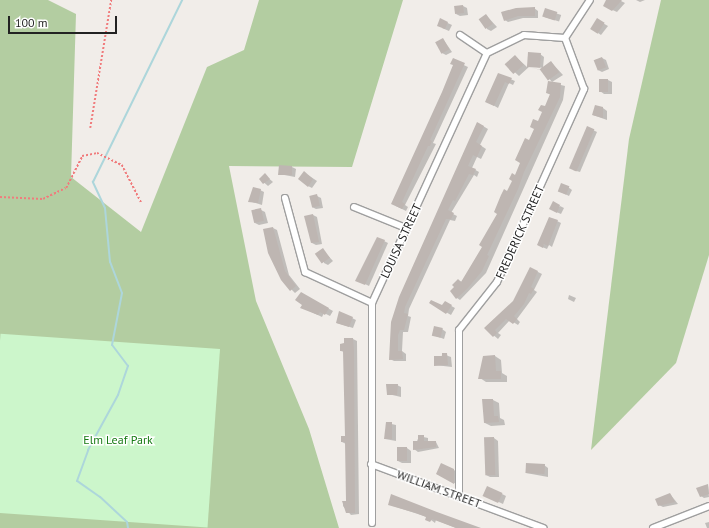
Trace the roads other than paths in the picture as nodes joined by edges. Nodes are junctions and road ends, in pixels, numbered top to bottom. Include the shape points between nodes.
1 (590, 0) edge
2 (460, 35) dead end
3 (565, 38) junction
4 (487, 53) junction
5 (285, 198) dead end
6 (354, 206) dead end
7 (406, 228) junction
8 (372, 303) junction
9 (371, 464) junction
10 (459, 496) junction
11 (709, 506) edge
12 (372, 523) dead end
13 (543, 528) edge
14 (653, 528) edge

1 - 3 street
2 - 4 street
3 - 4 street via 524,34
3 - 10 street, FREDERICK STREET via 584,89 497,282 459,330
4 - 7 street, LOUISA STREET
5 - 8 street via 305,272
6 - 7 street
7 - 8 street, LOUISA STREET
8 - 9 street, LOUISA STREET
9 - 10 street, WILLIAM STREET
9 - 12 street, LOUISA STREET
10 - 13 street, WILLIAM STREET
11 - 14 street

